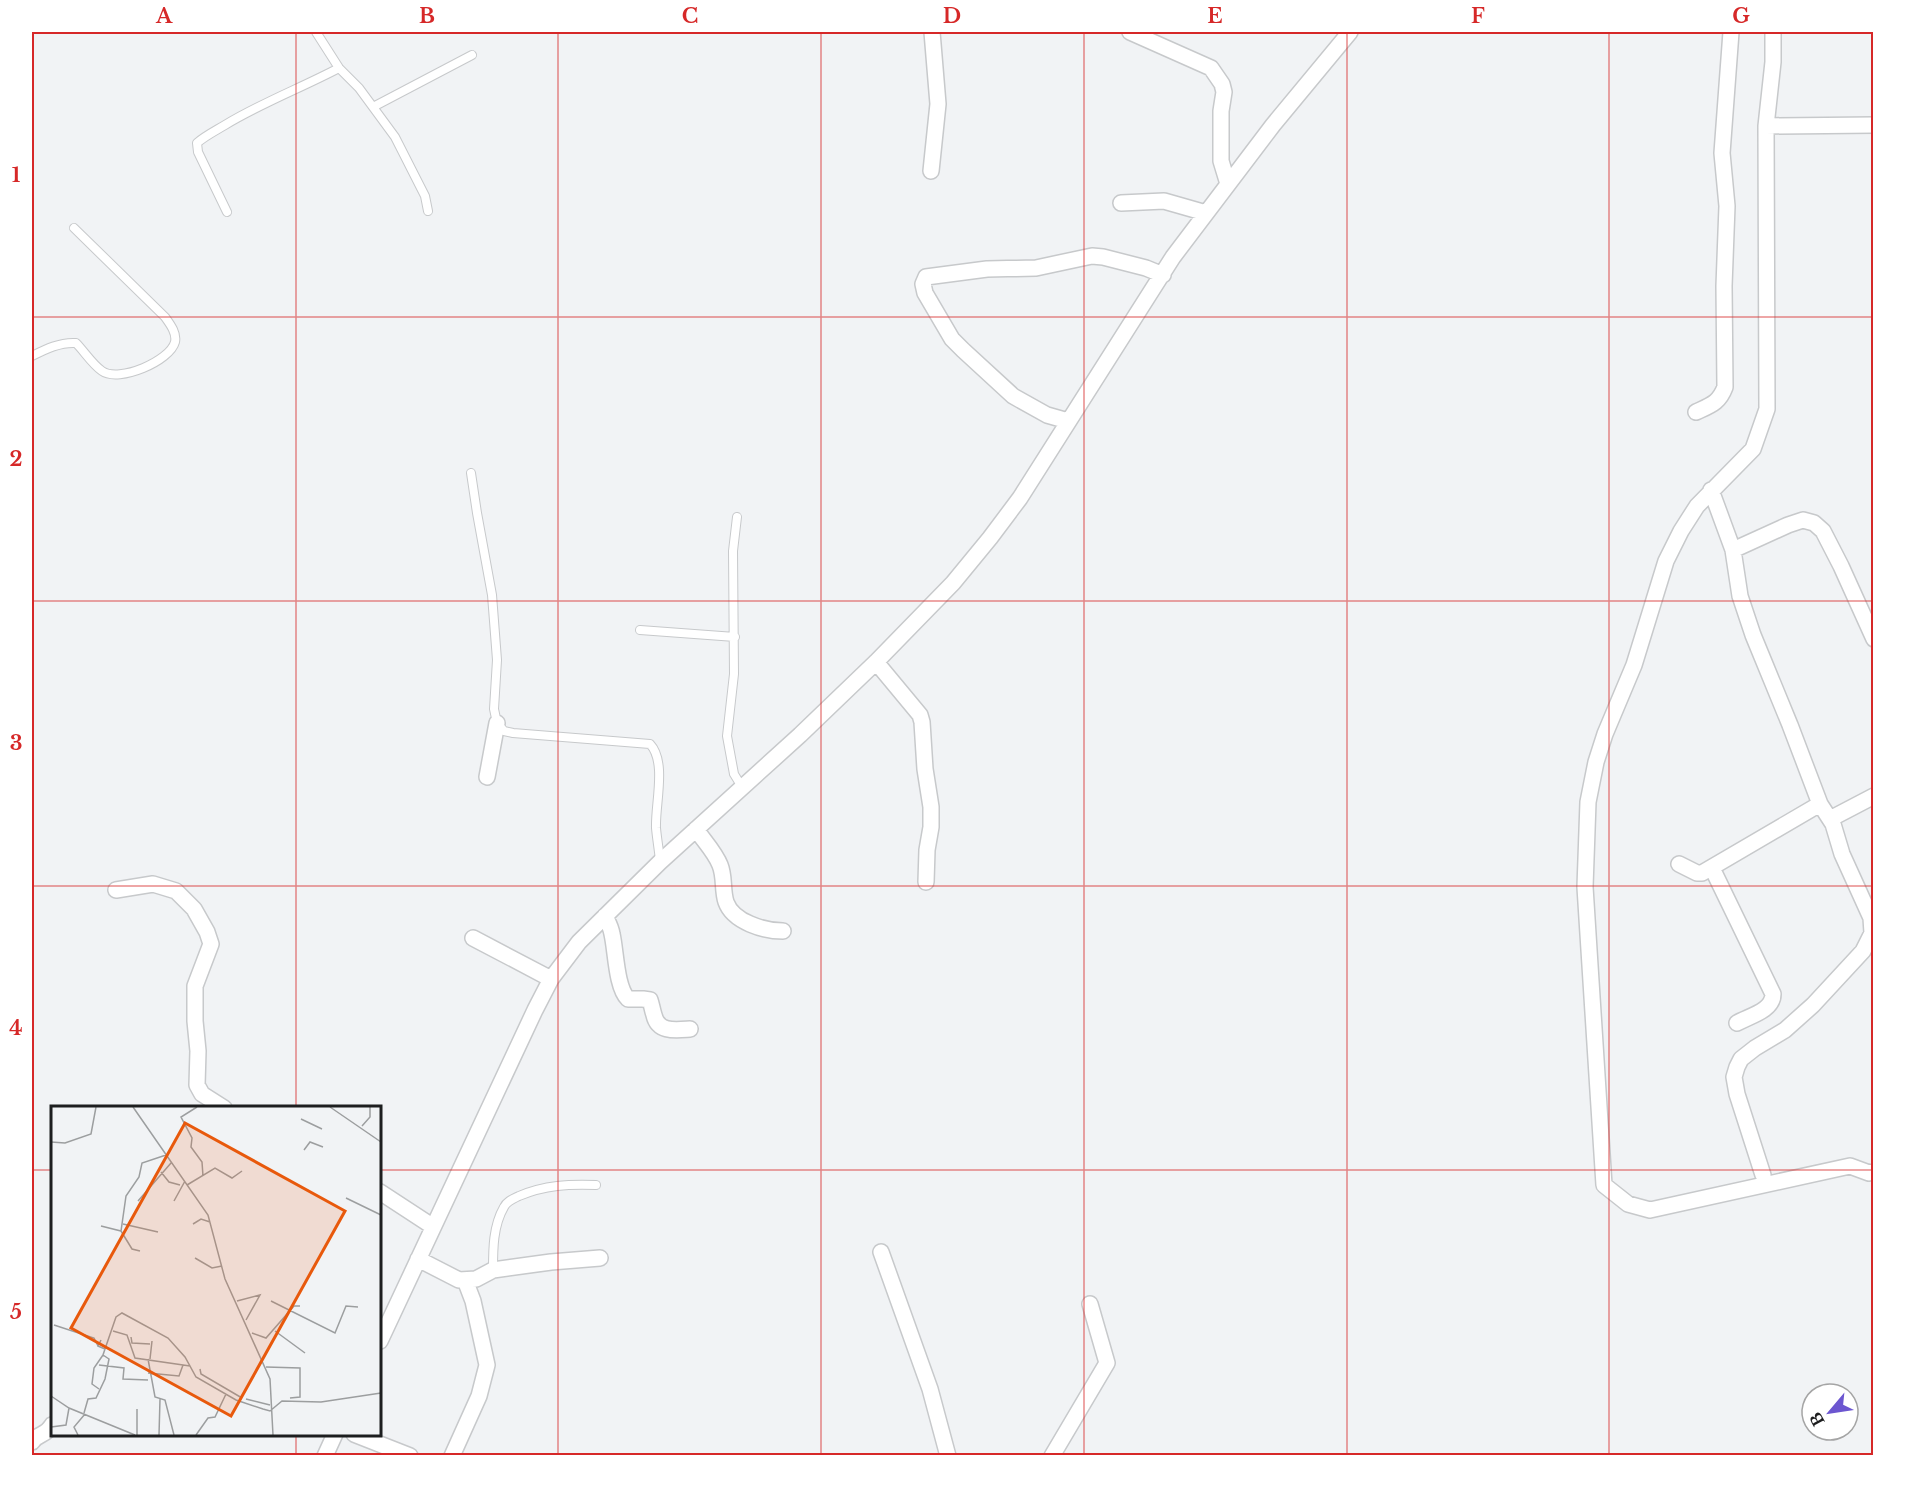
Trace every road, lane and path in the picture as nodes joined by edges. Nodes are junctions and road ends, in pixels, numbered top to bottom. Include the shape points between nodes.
1 (316, 32) edge
2 (932, 32) edge
3 (1130, 32) edge
4 (1350, 32) edge
5 (1731, 32) edge
6 (1773, 32) edge
7 (472, 55) dead end
8 (339, 68) junction
9 (373, 107) junction
10 (1874, 125) edge
11 (1766, 126) junction
12 (931, 171) dead end
13 (1228, 184) junction
14 (1121, 203) dead end
15 (227, 212) dead end
16 (428, 212) dead end
17 (1206, 213) junction
18 (74, 228) dead end
19 (1163, 275) junction
20 (32, 356) edge
21 (1696, 412) dead end
22 (1068, 421) junction
23 (471, 473) dead end
24 (1711, 490) junction
25 (737, 517) dead end
26 (1733, 550) junction
27 (640, 630) dead end
28 (735, 637) junction
29 (1874, 639) edge
30 (876, 662) junction
31 (497, 723) junction
32 (487, 777) dead end
33 (742, 787) junction
34 (1874, 796) edge
35 (1820, 804) junction
36 (1830, 819) junction
37 (696, 829) junction
38 (660, 862) junction
39 (1679, 864) dead end
40 (1712, 868) junction
41 (926, 882) dead end
42 (116, 890) dead end
43 (605, 916) junction
44 (783, 931) dead end
45 (473, 938) dead end
46 (551, 980) junction
47 (1737, 1023) dead end
48 (690, 1029) dead end
49 (222, 1106) edge
50 (1874, 1172) edge
51 (1763, 1175) dead end
52 (596, 1185) dead end
53 (381, 1193) edge
54 (432, 1227) junction
55 (881, 1252) dead end
56 (600, 1258) dead end
57 (418, 1259) junction
58 (493, 1270) junction
59 (465, 1280) junction
60 (1090, 1304) dead end
61 (381, 1339) edge
62 (51, 1427) edge
63 (334, 1436) edge
64 (359, 1436) edge
65 (32, 1442) edge
66 (325, 1455) edge
67 (410, 1455) edge
68 (452, 1455) edge
69 (948, 1455) edge
70 (1052, 1455) edge

1 - 8 lane
2 - 12 street via 938,104
3 - 13 street via 1211,68 1220,79 1224,92 1221,161
4 - 13 street
5 - 21 street via 1722,153 1726,206 1725,387 1722,397
6 - 11 street
7 - 9 lane
8 - 9 lane
8 - 15 lane via 242,115 197,143
9 - 16 lane via 414,172
10 - 11 street
11 - 24 street via 1767,409 1752,449
13 - 17 street
14 - 17 street via 1164,201
17 - 19 street
18 - 20 lane via 165,317 176,340 172,349 156,361 124,374 102,371 76,343 61,344
19 - 22 street
19 - 22 street via 1092,256 1036,268 926,277 926,293 952,339 1013,396 1047,415
22 - 30 street via 990,538 953,583
23 - 31 lane via 492,595
24 - 26 street
24 - 50 street via 1681,531 1666,561 1634,665 1605,734 1588,802 1585,887 1604,1185 1628,1204 1650,1210 1850,1166
25 - 28 lane via 733,551
26 - 29 street via 1788,525 1803,520 1814,523 1828,540
26 - 35 street via 1740,596 1753,635
27 - 28 lane
28 - 33 lane via 728,736 734,774
30 - 33 street
30 - 41 street via 922,722 931,817
31 - 32 street
31 - 38 lane via 504,731 513,733 650,744 657,760
33 - 37 street
34 - 36 street
35 - 36 street
35 - 40 street
36 - 51 street via 1871,918 1872,933 1863,951 1813,1005 1785,1030 1741,1059 1737,1067 1737,1094
37 - 38 street
37 - 44 street via 719,863 728,906 758,927
38 - 43 street
39 - 40 street via 1700,874
40 - 47 street via 1773,994 1768,1007
42 - 49 street via 153,884 176,891 194,909 207,932 211,944 195,986 197,1085 202,1094
43 - 46 street via 579,942
43 - 48 street via 612,931 625,997 650,1000 654,1017 662,1028
45 - 46 street
46 - 54 street
52 - 58 lane via 548,1186 510,1200 504,1206 493,1239
53 - 54 street
54 - 57 street
55 - 69 street via 930,1389
56 - 58 street
57 - 59 street
57 - 61 street
58 - 59 street
59 - 68 street via 487,1365 479,1396
60 - 70 street via 1107,1363
62 - 65 street
63 - 66 street
64 - 67 street

